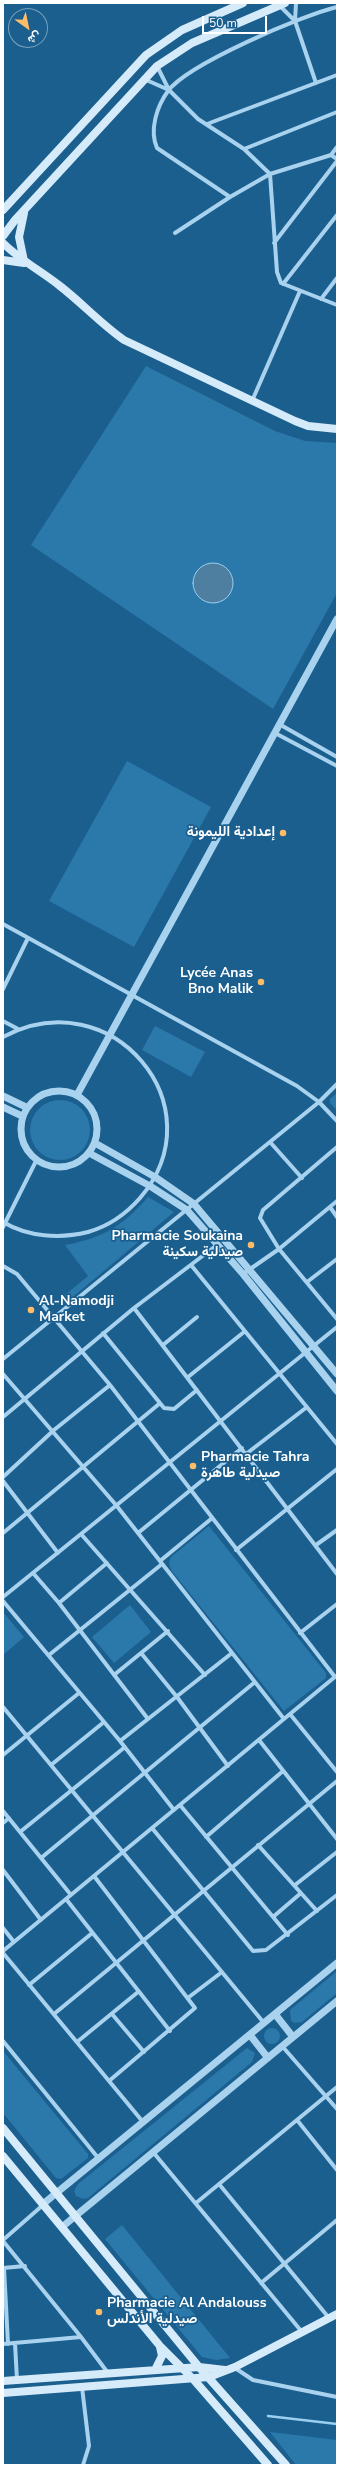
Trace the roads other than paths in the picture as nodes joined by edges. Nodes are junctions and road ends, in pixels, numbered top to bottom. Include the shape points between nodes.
1 (243, 3) edge
2 (296, 3) edge
3 (282, 4) edge
4 (337, 7) edge
5 (295, 21) junction
6 (157, 66) junction
7 (337, 75) edge
8 (144, 79) junction
9 (316, 82) junction
10 (169, 90) junction
11 (337, 112) edge
12 (207, 124) junction
13 (337, 147) edge
14 (244, 149) junction
15 (331, 155) junction
16 (337, 160) edge
17 (270, 174) junction
18 (230, 197) junction
19 (26, 207) junction
20 (3, 210) edge
21 (337, 215) edge
22 (175, 233) dead end
23 (3, 236) edge
24 (3, 243) edge
25 (274, 243) junction
26 (3, 260) edge
27 (26, 262) junction
28 (337, 278) edge
29 (283, 284) junction
30 (300, 291) junction
31 (321, 299) junction
32 (337, 305) edge
33 (252, 402) junction
34 (337, 429) edge
35 (337, 619) edge
36 (280, 724) junction
37 (275, 732) junction
38 (337, 757) edge
39 (337, 766) edge
40 (3, 924) edge
41 (28, 938) junction
42 (3, 989) edge
43 (130, 994) junction
44 (3, 1021) edge
45 (18, 1029) junction
46 (110, 1034) junction
47 (3, 1037) edge
48 (337, 1084) edge
49 (77, 1095) junction
50 (3, 1096) edge
51 (319, 1102) junction
52 (3, 1107) edge
53 (26, 1108) junction
54 (22, 1116) junction
55 (337, 1121) edge
56 (270, 1142) junction
57 (95, 1143) junction
58 (337, 1147) edge
59 (89, 1153) junction
60 (36, 1161) junction
61 (155, 1177) junction
62 (302, 1178) junction
63 (150, 1186) junction
64 (337, 1201) edge
65 (194, 1204) junction
66 (330, 1207) junction
67 (186, 1210) junction
68 (337, 1217) edge
69 (4, 1224) edge
70 (217, 1245) junction
71 (279, 1249) junction
72 (337, 1259) edge
73 (191, 1265) junction
74 (3, 1266) edge
75 (250, 1269) junction
76 (243, 1274) junction
77 (307, 1282) junction
78 (134, 1308) junction
79 (197, 1317) dead end
80 (54, 1318) junction
81 (337, 1319) edge
82 (337, 1328) edge
83 (244, 1332) junction
84 (103, 1333) junction
85 (163, 1345) junction
86 (314, 1345) junction
87 (81, 1351) junction
88 (306, 1352) junction
89 (3, 1359) edge
90 (3, 1374) edge
91 (280, 1374) junction
92 (337, 1374) edge
93 (188, 1377) junction
94 (110, 1385) junction
95 (197, 1390) junction
96 (337, 1391) edge
97 (25, 1398) junction
98 (159, 1404) junction
99 (307, 1407) junction
100 (3, 1417) edge
101 (138, 1421) junction
102 (221, 1421) junction
103 (54, 1430) junction
104 (337, 1444) edge
105 (242, 1448) junction
106 (246, 1454) junction
107 (169, 1463) junction
108 (83, 1467) junction
109 (337, 1469) edge
110 (3, 1477) edge
111 (3, 1481) edge
112 (189, 1490) junction
113 (116, 1505) junction
114 (288, 1509) junction
115 (26, 1512) junction
116 (211, 1519) junction
117 (337, 1530) edge
118 (3, 1533) edge
119 (138, 1533) junction
120 (81, 1534) junction
121 (316, 1545) junction
122 (236, 1550) junction
123 (58, 1553) junction
124 (107, 1563) junction
125 (161, 1563) junction
126 (33, 1573) junction
127 (337, 1574) edge
128 (131, 1590) junction
129 (3, 1597) edge
130 (3, 1601) edge
131 (59, 1603) junction
132 (337, 1604) edge
133 (81, 1631) junction
134 (168, 1631) junction
135 (300, 1633) junction
136 (141, 1653) junction
137 (232, 1653) junction
138 (49, 1655) junction
139 (114, 1675) junction
140 (205, 1675) junction
141 (336, 1676) edge
142 (255, 1682) junction
143 (79, 1693) junction
144 (177, 1697) junction
145 (3, 1707) edge
146 (290, 1714) junction
147 (148, 1719) junction
148 (284, 1719) junction
149 (104, 1722) junction
150 (201, 1728) junction
151 (26, 1735) junction
152 (259, 1740) junction
153 (120, 1741) junction
154 (125, 1747) junction
155 (3, 1754) edge
156 (51, 1765) junction
157 (228, 1766) junction
158 (283, 1771) junction
159 (144, 1772) junction
160 (337, 1772) edge
161 (337, 1781) edge
162 (72, 1790) junction
163 (308, 1804) junction
164 (180, 1805) junction
165 (174, 1810) junction
166 (3, 1811) edge
167 (93, 1816) junction
168 (9, 1818) junction
169 (3, 1823) edge
170 (152, 1828) junction
171 (20, 1832) junction
172 (206, 1837) junction
173 (337, 1839) edge
174 (258, 1845) junction
175 (123, 1852) junction
176 (337, 1852) edge
177 (41, 1858) junction
178 (231, 1868) junction
179 (3, 1870) edge
180 (94, 1876) junction
181 (295, 1885) junction
182 (203, 1890) junction
183 (301, 1893) junction
184 (71, 1895) junction
185 (337, 1895) edge
186 (66, 1899) junction
187 (317, 1911) junction
188 (174, 1915) junction
189 (273, 1917) junction
190 (41, 1920) junction
191 (3, 1928) edge
192 (92, 1934) junction
193 (288, 1934) junction
194 (143, 1940) junction
195 (14, 1942) junction
196 (3, 1952) edge
197 (115, 1963) junction
198 (337, 1963) edge
199 (222, 1972) junction
200 (29, 1985) junction
201 (138, 1992) junction
202 (189, 1997) junction
203 (337, 2001) edge
204 (54, 2014) junction
205 (112, 2014) junction
206 (275, 2014) junction
207 (264, 2023) junction
208 (170, 2031) junction
209 (250, 2035) junction
210 (294, 2037) junction
211 (3, 2041) edge
212 (77, 2042) junction
213 (282, 2046) junction
214 (144, 2052) junction
215 (268, 2058) junction
216 (109, 2081) junction
217 (337, 2087) edge
218 (327, 2096) junction
219 (337, 2108) edge
220 (297, 2120) junction
221 (143, 2122) junction
222 (3, 2128) edge
223 (153, 2152) junction
224 (3, 2156) edge
225 (99, 2159) junction
226 (337, 2170) edge
227 (219, 2184) junction
228 (57, 2193) junction
229 (196, 2203) junction
230 (43, 2204) junction
231 (75, 2216) junction
232 (337, 2220) edge
233 (62, 2227) junction
234 (3, 2240) edge
235 (283, 2264) junction
236 (24, 2266) junction
237 (4, 2268) edge
238 (261, 2283) junction
239 (337, 2314) edge
240 (329, 2319) junction
241 (303, 2333) junction
242 (81, 2337) junction
243 (15, 2343) junction
244 (6, 2344) edge
245 (160, 2346) junction
246 (199, 2367) junction
247 (235, 2367) junction
248 (181, 2368) junction
249 (156, 2370) junction
250 (226, 2370) junction
251 (108, 2373) junction
252 (209, 2377) junction
253 (17, 2380) junction
254 (194, 2380) junction
255 (3, 2381) edge
256 (82, 2387) junction
257 (3, 2393) edge
258 (337, 2397) edge
259 (83, 2465) edge
260 (268, 2465) edge
261 (286, 2465) edge

1 - 20 main road via 182,30 146,55
2 - 5 street
3 - 5 street
3 - 6 main road via 192,43
4 - 5 street
5 - 9 street
5 - 10 street via 210,61
6 - 8 main road
6 - 10 street
7 - 9 street
8 - 10 street
8 - 19 main road
9 - 12 street
10 - 12 street
10 - 18 street via 154,120 154,140 157,148
11 - 14 street
12 - 14 street
13 - 15 street
14 - 17 street
15 - 16 street
15 - 17 street
16 - 25 street
17 - 18 street
17 - 25 street
18 - 22 street
19 - 23 main road
19 - 27 main road via 19,237
21 - 29 street
24 - 27 main road
25 - 29 street via 277,272
26 - 27 main road
27 - 33 main road via 60,286 124,340
28 - 31 street
29 - 30 street
30 - 31 street
30 - 33 street
31 - 32 street
33 - 34 main road via 308,426
35 - 36 street
36 - 37 street
36 - 38 street
37 - 39 street
37 - 43 street
40 - 41 street
41 - 42 street
41 - 43 street
43 - 46 street
43 - 51 street via 297,1086
44 - 45 street
45 - 46 street via 49,1021 80,1023
45 - 47 street
46 - 49 street
46 - 61 street via 132,1050 150,1071 162,1096 166,1130 164,1151
48 - 51 street
49 - 53 street via 49,1091 36,1097
49 - 57 street via 88,1103 95,1115
50 - 53 street
51 - 55 street
51 - 56 street
52 - 54 street
53 - 54 street
54 - 60 street via 22,1138 25,1148
56 - 62 street
56 - 65 street
57 - 59 street
57 - 61 street
58 - 62 street
59 - 60 street via 78,1162 64,1167
59 - 63 street
60 - 69 street
61 - 63 street
61 - 65 street
62 - 71 street via 263,1210 260,1218
63 - 67 street
63 - 69 street via 129,1211 88,1232 68,1236 36,1235
64 - 66 street
65 - 67 street
65 - 75 street
66 - 68 street
66 - 71 street
67 - 70 street
67 - 80 street
70 - 73 street
70 - 76 street
71 - 75 street
71 - 77 street
72 - 77 street
73 - 78 street
73 - 83 street
74 - 80 street via 17,1274
75 - 76 street
75 - 86 street
76 - 88 street
77 - 81 street
78 - 84 street
78 - 85 street
79 - 85 street
80 - 87 street
80 - 89 street
82 - 86 street
83 - 91 street
83 - 93 street
84 - 87 street
84 - 98 street
85 - 93 street
86 - 88 street
86 - 92 street
87 - 94 street
87 - 97 street
88 - 91 street
88 - 96 street
90 - 97 street
91 - 99 street
91 - 102 street
93 - 95 street
94 - 101 street
94 - 103 street
95 - 98 street via 174,1409 167,1410
95 - 102 street
97 - 100 street
97 - 103 street
98 - 101 street
99 - 104 street
99 - 106 street
101 - 107 street
101 - 108 street
102 - 105 street
102 - 107 street
103 - 108 street
103 - 110 street
105 - 106 street
105 - 112 street
106 - 114 street
107 - 112 street
107 - 113 street
108 - 113 street
108 - 115 street
109 - 114 street
111 - 115 street
112 - 116 street
112 - 119 street
113 - 119 street
113 - 120 street
114 - 121 street
114 - 122 street
115 - 118 street
115 - 123 street
116 - 122 street
116 - 125 street
117 - 121 street
119 - 125 street
120 - 123 street
120 - 124 street
121 - 127 street
122 - 135 street
123 - 126 street
124 - 128 street
124 - 131 street
125 - 128 street
125 - 137 street
126 - 129 street
126 - 131 street
128 - 133 street
128 - 134 street
130 - 138 street
131 - 133 street
132 - 135 street
133 - 138 street
133 - 139 street
134 - 136 street
134 - 140 street
135 - 141 street
136 - 139 street
136 - 144 street
137 - 140 street
137 - 142 street
138 - 143 street
139 - 147 street
140 - 144 street
141 - 146 street
142 - 148 street
142 - 150 street
143 - 149 street
143 - 151 street
144 - 147 street
144 - 150 street
145 - 151 street
146 - 148 street
146 - 160 street
147 - 153 street
148 - 152 street
149 - 153 street
149 - 156 street
150 - 157 street
150 - 159 street
151 - 155 street
151 - 156 street
152 - 157 street
152 - 158 street
153 - 154 street
154 - 159 street
154 - 162 street
156 - 162 street
157 - 164 street
158 - 163 street
158 - 172 street
159 - 165 street
159 - 167 street
161 - 163 street
162 - 167 street
162 - 171 street
163 - 173 street
163 - 174 street
164 - 165 street
164 - 172 street
165 - 170 street
166 - 168 street
167 - 175 street
167 - 177 street
168 - 169 street
168 - 171 street
170 - 175 street
170 - 182 street
171 - 177 street
172 - 178 street
174 - 178 street
174 - 181 street
175 - 180 street
175 - 188 street
176 - 181 street
177 - 184 street
178 - 182 street
178 - 189 street
179 - 190 street
180 - 184 street
180 - 194 street
181 - 183 street
182 - 188 street
182 - 193 street via 253,1951 266,1950
183 - 187 street
183 - 189 street
184 - 186 street
185 - 187 street
186 - 190 street
186 - 192 street
187 - 193 street
188 - 194 street
188 - 199 street
189 - 193 street
190 - 195 street
191 - 195 street
192 - 197 street
192 - 200 street
194 - 197 street
194 - 202 street
195 - 196 street
196 - 200 street
197 - 201 street
197 - 204 street
198 - 206 street
199 - 202 street
199 - 207 street
200 - 204 street
201 - 205 street
201 - 208 street
202 - 208 street via 195,2005 195,2010
203 - 210 street
204 - 212 street
205 - 212 street
205 - 214 street
206 - 207 street
206 - 210 street
207 - 209 street
208 - 214 street
209 - 215 street
209 - 221 street
210 - 213 street
211 - 225 street
212 - 216 street
213 - 215 street
213 - 218 street
214 - 216 street
215 - 223 street
216 - 221 street
217 - 218 street
218 - 219 street
218 - 220 street
220 - 226 street
220 - 227 street
221 - 225 street
222 - 228 main road
223 - 229 street
223 - 231 street
224 - 230 main road
225 - 228 street
227 - 229 street
227 - 235 street
228 - 230 street
228 - 231 main road
229 - 238 street
230 - 233 main road
230 - 234 street
231 - 233 street
231 - 246 main road
232 - 235 street
233 - 245 main road
234 - 236 street
235 - 238 street
235 - 240 street
236 - 237 street
236 - 242 street
237 - 244 street
238 - 241 street
239 - 240 main road
240 - 241 main road
241 - 247 main road
242 - 243 street
242 - 251 street
243 - 244 street
243 - 253 street
245 - 248 main road
245 - 249 main road via 162,2356
246 - 248 main road
246 - 250 main road
246 - 252 main road
247 - 250 main road
247 - 258 street via 252,2380
248 - 249 main road
248 - 254 main road
249 - 251 main road
250 - 252 main road
251 - 253 main road
252 - 254 main road
252 - 261 main road
253 - 255 main road
254 - 256 main road
254 - 260 main road
256 - 257 main road
256 - 259 street via 88,2446

